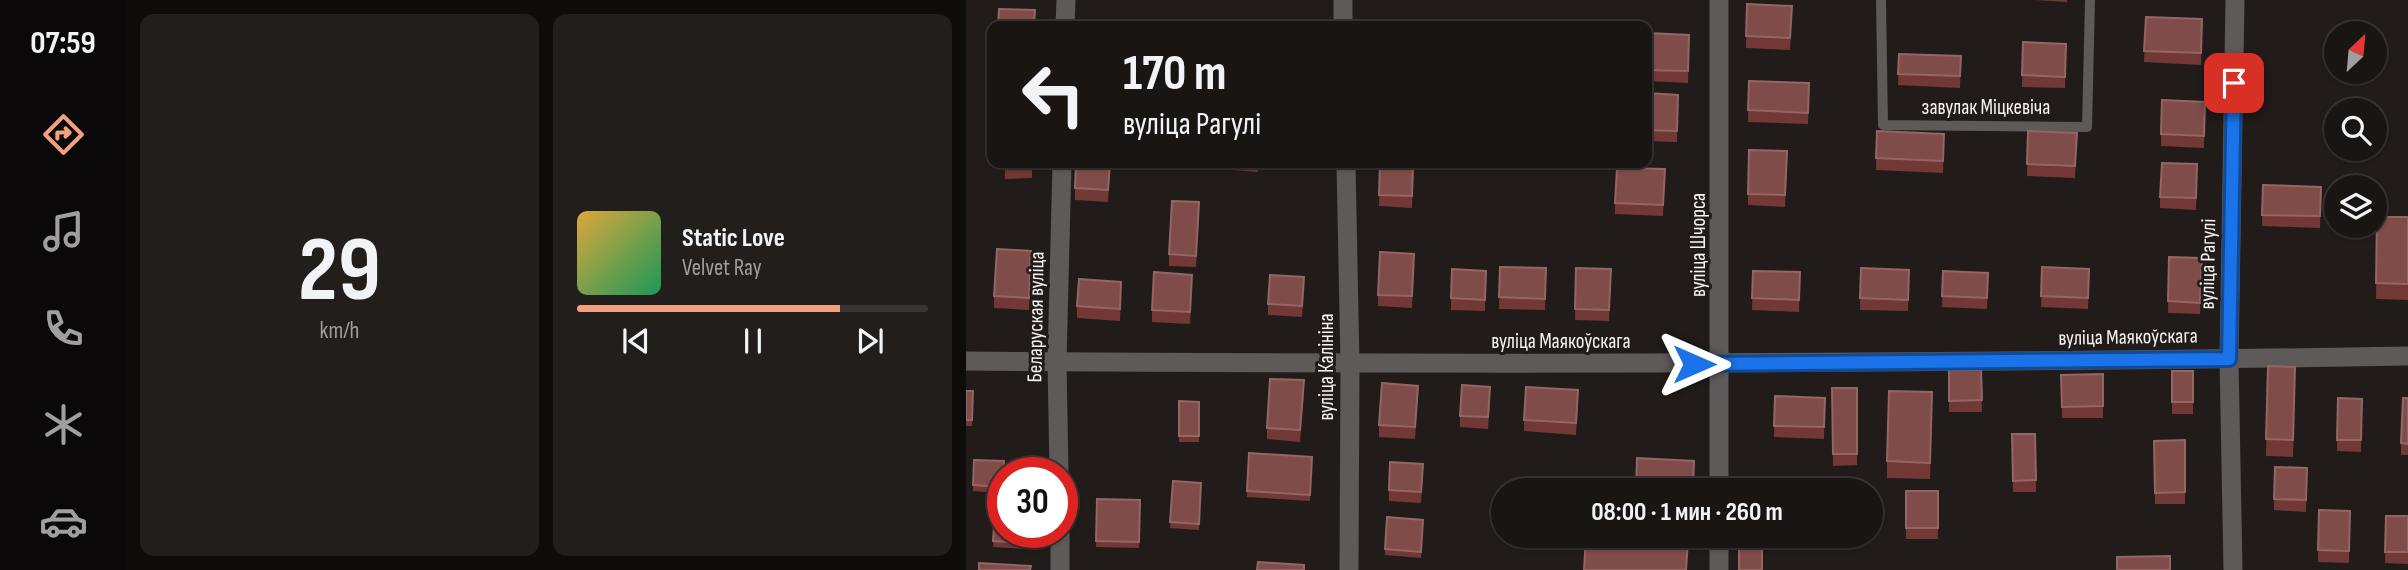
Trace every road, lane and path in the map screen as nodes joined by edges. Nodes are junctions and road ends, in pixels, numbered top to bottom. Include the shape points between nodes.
1 (1066, 0) edge
2 (1343, 0) edge
3 (1719, 0) edge
4 (1881, 0) edge
5 (2090, 0) edge
6 (2235, 0) edge
7 (1065, 21) edge
8 (1343, 21) edge
9 (1062, 168) edge
10 (1346, 168) edge
11 (2408, 356) edge
12 (2229, 359) junction
13 (966, 361) edge
14 (1057, 362) junction
15 (1721, 364) junction
16 (1350, 365) junction
17 (1059, 457) edge
18 (1719, 478) edge
19 (1060, 548) edge
20 (1719, 548) edge
21 (1060, 570) edge
22 (1349, 570) edge
23 (1718, 570) edge
24 (2233, 570) edge

1 - 7 street
2 - 8 street
3 - 15 street, вуліца Шчорса
4 - 5 lane, завулак Міцкевіча via 1883,125 2087,127
6 - 12 street, вуліца Рагулі
9 - 14 street, Беларуская вуліца
10 - 16 street, вуліца Калініна
11 - 12 street, вуліца Маякоўскага
12 - 15 street, вуліца Маякоўскага
12 - 24 street, вуліца Рагулі
13 - 14 street, вуліца Маякоўскага
14 - 16 street, вуліца Маякоўскага
14 - 17 street, Беларуская вуліца
15 - 16 street, вуліца Маякоўскага
15 - 18 street, вуліца Шчорса
16 - 22 street, вуліца Калініна
19 - 21 street
20 - 23 street

